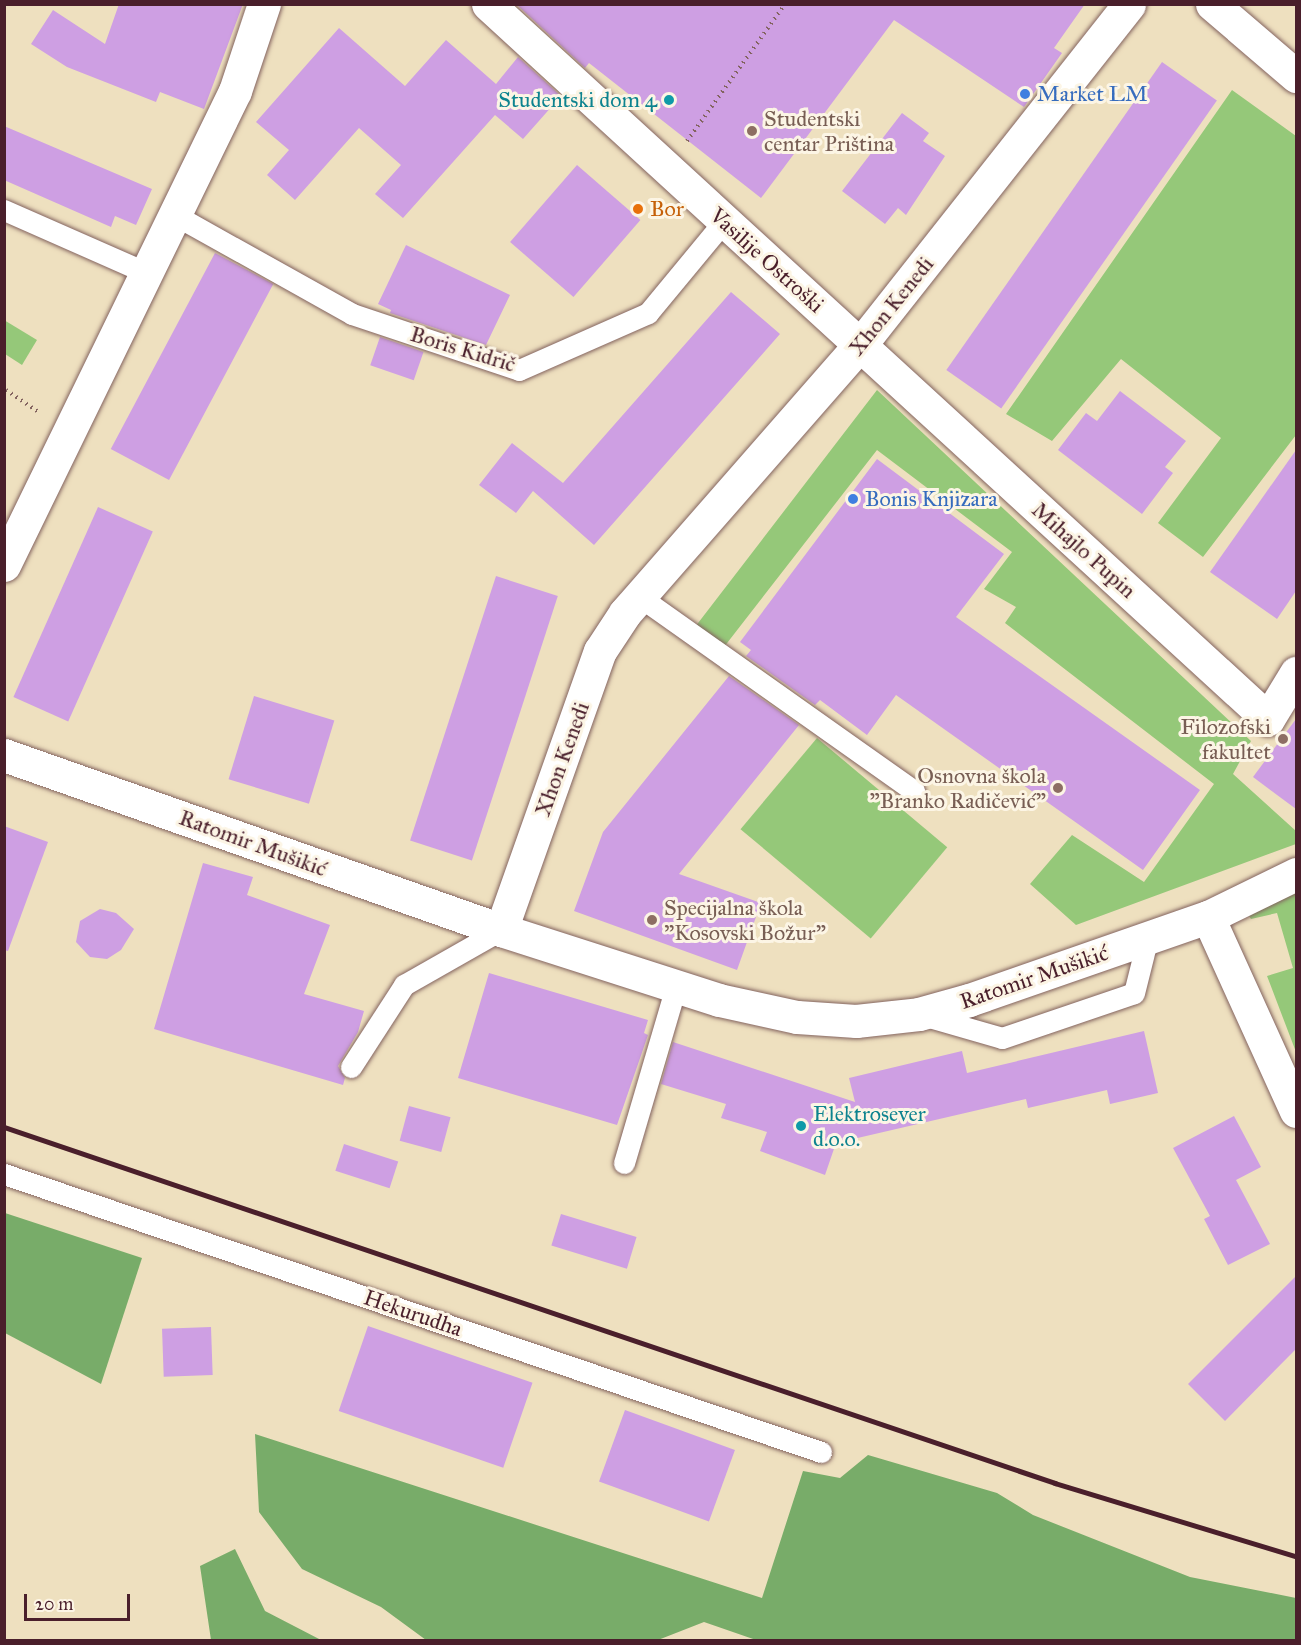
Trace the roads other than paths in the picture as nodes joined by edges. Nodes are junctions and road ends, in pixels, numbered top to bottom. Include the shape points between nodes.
1 (264, 4) edge
2 (488, 4) edge
3 (1129, 4) edge
4 (1212, 4) edge
5 (1296, 76) edge
6 (4, 210) edge
7 (175, 215) junction
8 (724, 221) junction
9 (147, 273) junction
10 (860, 345) junction
11 (4, 565) edge
12 (640, 597) junction
13 (1296, 673) edge
14 (4, 754) edge
15 (914, 791) dead end
16 (1296, 874) edge
17 (1208, 916) junction
18 (501, 930) junction
19 (1148, 937) junction
20 (676, 986) junction
21 (919, 1014) junction
22 (351, 1067) dead end
23 (1296, 1111) edge
24 (624, 1163) dead end
25 (4, 1174) edge
26 (821, 1452) dead end

1 - 7 street via 235,91
2 - 8 street, Vasilije Ostroški
3 - 10 street, Xhon Kenedi
4 - 5 street
6 - 9 lane
7 - 8 lane, Boris Kidrič via 352,314 519,370 648,313
7 - 9 street
8 - 10 street, Vasilije Ostroški
9 - 11 street
10 - 12 street, Xhon Kenedi
10 - 13 street, Mihajlo Pupin via 1268,719
12 - 15 lane
12 - 18 street, Xhon Kenedi via 600,651
14 - 18 street, Ratomir Mušikić
16 - 17 street, Ratomir Mušikić
17 - 19 street, Ratomir Mušikić
17 - 23 street
18 - 20 street, Ratomir Mušikić
18 - 22 lane via 404,985
19 - 21 street, Ratomir Mušikić
19 - 21 lane, Ratomir Mušikić via 1134,993 1002,1038
20 - 21 street, Ratomir Mušikić via 797,1017 856,1021
20 - 24 lane
25 - 26 lane, Hekurudha

